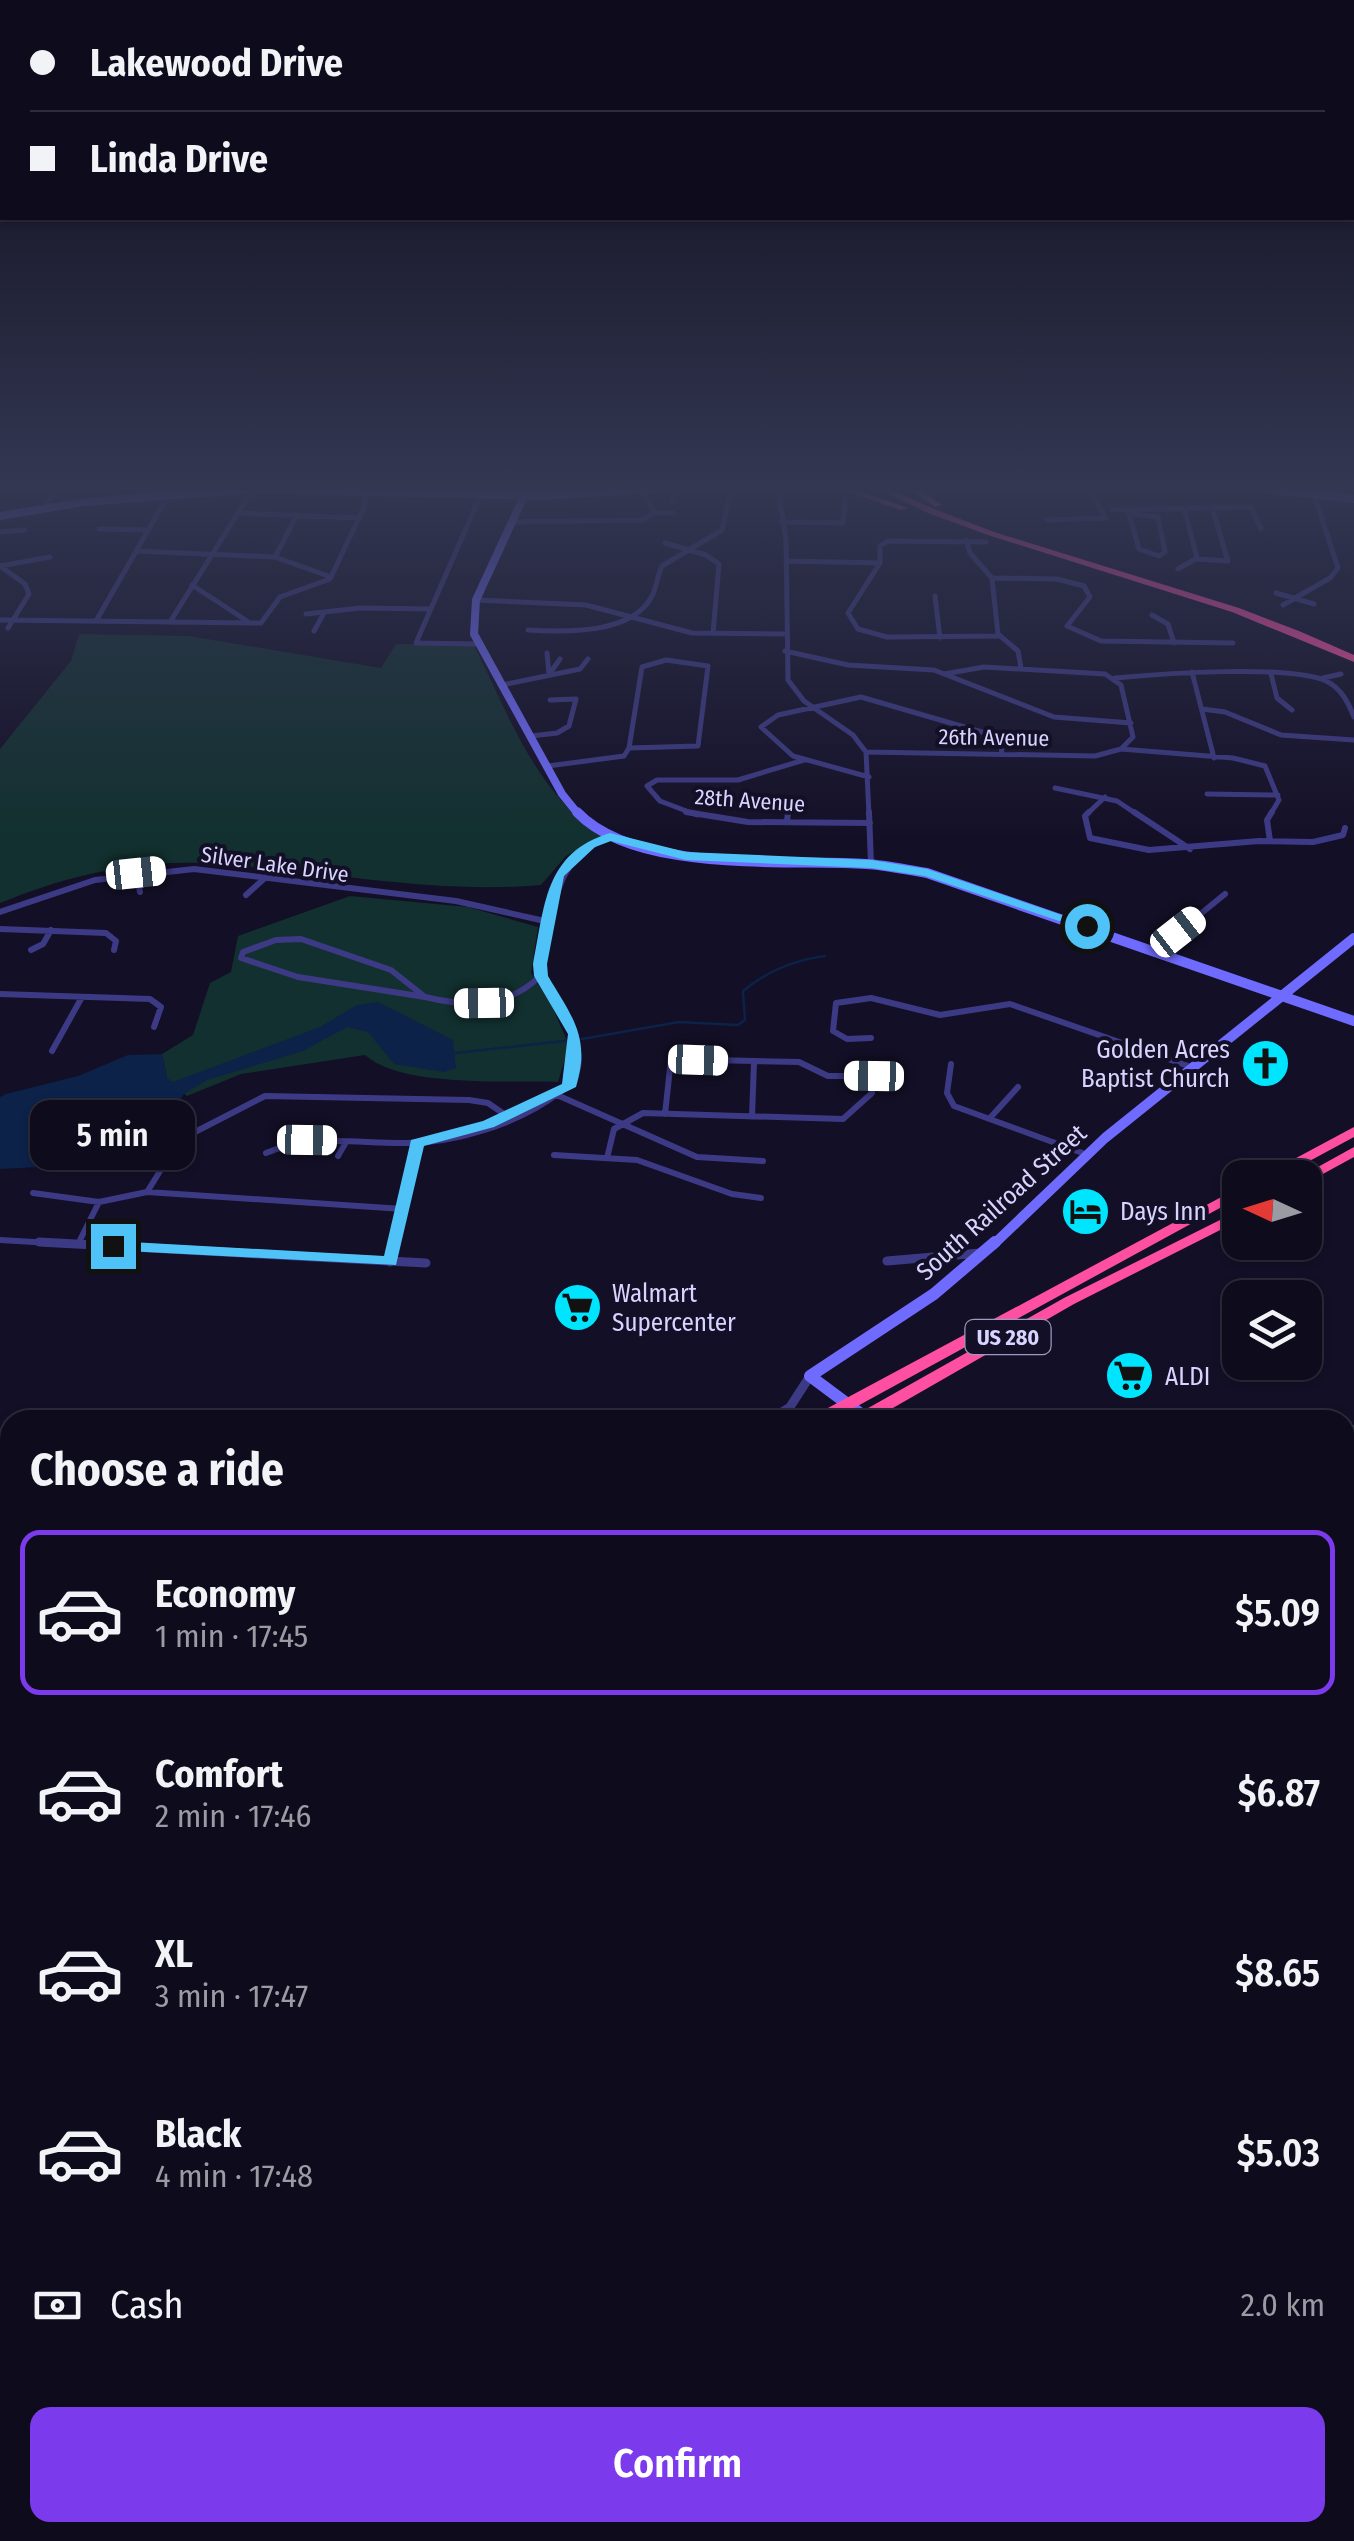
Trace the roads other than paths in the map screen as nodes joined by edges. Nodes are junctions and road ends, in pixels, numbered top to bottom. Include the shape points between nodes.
1 (24, 604) edge
2 (106, 604) edge
3 (181, 604) edge
4 (221, 604) edge
5 (276, 604) edge
6 (433, 604) edge
7 (475, 604) edge
8 (555, 604) edge
9 (646, 604) edge
10 (716, 604) edge
11 (786, 604) edge
12 (854, 604) edge
13 (935, 604) edge
14 (995, 604) edge
15 (1084, 604) edge
16 (1216, 604) edge
17 (1286, 604) edge
18 (1283, 605) dead end
19 (431, 609) junction
20 (328, 611) junction
21 (306, 614) dead end
22 (628, 615) junction
23 (1152, 615) dead end
24 (0, 620) edge
25 (13, 620) junction
26 (96, 621) junction
27 (170, 622) junction
28 (251, 623) junction
29 (8, 628) dead end
30 (314, 630) dead end
31 (528, 630) dead end
32 (714, 633) junction
33 (786, 634) junction
34 (999, 636) junction
35 (940, 638) junction
36 (1174, 643) junction
37 (1232, 643) dead end
38 (478, 644) junction
39 (785, 652) junction
40 (547, 653) dead end
41 (1354, 655) edge
42 (560, 659) dead end
43 (588, 659) dead end
44 (1022, 668) junction
45 (1192, 672) junction
46 (549, 674) junction
47 (944, 674) junction
48 (1270, 674) junction
49 (1342, 674) dead end
50 (1115, 678) junction
51 (1323, 678) junction
52 (502, 686) junction
53 (550, 700) dead end
54 (810, 706) junction
55 (1202, 709) junction
56 (1292, 710) dead end
57 (1354, 717) edge
58 (1131, 723) junction
59 (532, 736) junction
60 (1354, 740) edge
61 (628, 748) junction
62 (1121, 749) junction
63 (866, 752) junction
64 (1002, 754) junction
65 (1214, 758) junction
66 (804, 760) junction
67 (548, 766) junction
68 (869, 777) junction
69 (1055, 788) dead end
70 (1207, 794) dead end
71 (1278, 795) junction
72 (1105, 796) junction
73 (789, 804) dead end
74 (787, 821) junction
75 (870, 823) junction
76 (1345, 828) dead end
77 (610, 836) junction
78 (1270, 841) junction
79 (1190, 848) junction
80 (871, 864) junction
81 (136, 873) junction
82 (266, 878) junction
83 (140, 892) dead end
84 (1226, 894) dead end
85 (246, 895) dead end
86 (0, 912) edge
87 (549, 922) junction
88 (0, 929) edge
89 (52, 930) junction
90 (1354, 938) edge
91 (31, 950) dead end
92 (114, 950) dead end
93 (1155, 951) junction
94 (541, 976) junction
95 (0, 994) edge
96 (82, 997) junction
97 (1282, 997) junction
98 (425, 998) junction
99 (1354, 1021) edge
100 (154, 1027) dead end
101 (872, 1038) dead end
102 (52, 1051) dead end
103 (754, 1062) junction
104 (951, 1064) dead end
105 (1191, 1066) junction
106 (1018, 1086) dead end
107 (557, 1095) junction
108 (665, 1114) junction
109 (508, 1116) junction
110 (752, 1117) junction
111 (990, 1118) junction
112 (622, 1122) junction
113 (1354, 1131) edge
114 (346, 1142) junction
115 (417, 1143) junction
116 (1354, 1152) edge
117 (266, 1153) dead end
118 (554, 1155) dead end
119 (1088, 1155) junction
120 (338, 1156) dead end
121 (607, 1158) junction
122 (1300, 1160) edge
123 (763, 1161) dead end
124 (1322, 1169) edge
125 (147, 1192) junction
126 (33, 1193) dead end
127 (761, 1198) dead end
128 (1222, 1200) edge
129 (99, 1202) junction
130 (403, 1209) junction
131 (1222, 1223) edge
132 (0, 1240) edge
133 (78, 1244) junction
134 (984, 1253) junction
135 (887, 1261) dead end
136 (390, 1262) junction
137 (426, 1263) dead end
138 (810, 1376) junction
139 (847, 1404) junction
140 (784, 1410) edge
141 (836, 1410) edge
142 (853, 1410) edge
143 (878, 1410) edge

1 - 25 street
2 - 26 street
3 - 27 street
4 - 28 street
5 - 28 street via 265,621
6 - 19 street
7 - 38 street
8 - 22 street
9 - 22 street
10 - 32 street
11 - 33 street
12 - 35 street via 852,623 877,636
13 - 35 street
14 - 34 street
15 - 36 street via 1068,620 1078,635
16 - 41 highway
17 - 18 street
19 - 20 street
19 - 38 street via 416,643
20 - 21 street
20 - 30 street
22 - 31 street via 582,630
22 - 32 street
23 - 36 street via 1168,624
24 - 25 street
25 - 26 street
25 - 29 street
26 - 27 street
27 - 28 street
32 - 33 street
33 - 39 street
34 - 35 street
34 - 44 street via 1018,651
36 - 37 street
38 - 52 street
39 - 47 street
39 - 54 street via 788,680
40 - 46 street
42 - 46 street
43 - 52 street via 580,669
44 - 47 street
44 - 50 street
45 - 48 street
45 - 50 street
45 - 55 street
46 - 52 street
47 - 58 street via 1054,718
48 - 51 street
48 - 56 street via 1277,698
49 - 51 street
50 - 58 street
51 - 57 street via 1342,690
52 - 59 street
53 - 59 street via 576,699 569,726
54 - 63 street
54 - 64 street via 861,697 992,736
54 - 66 street via 761,726
55 - 60 street via 1282,735
55 - 65 street
58 - 62 street via 1132,737
59 - 67 street
61 - 61 street via 645,664 708,666 698,746
61 - 67 street via 610,761
62 - 64 street, 26th Avenue via 1095,756
62 - 65 street, 26th Avenue
63 - 64 street, 26th Avenue
63 - 68 street
65 - 71 street, 26th Avenue via 1250,760 1270,771
66 - 68 street
66 - 74 street, 28th Avenue via 738,780 647,786 654,798 688,815
67 - 77 street via 568,804
68 - 75 street
69 - 72 street
70 - 71 street
71 - 78 street via 1267,820
72 - 79 street
72 - 79 street via 1086,811 1094,841
73 - 74 street
74 - 75 street, 28th Avenue
75 - 80 street
76 - 78 street via 1343,836 1325,841
77 - 80 street via 686,856
77 - 87 street via 558,875
78 - 79 street
80 - 93 street via 968,884
81 - 82 street, Silver Lake Drive via 212,870
81 - 83 street
81 - 86 street, Silver Lake Drive
82 - 85 street
82 - 87 street, Silver Lake Drive via 456,901
84 - 93 street
87 - 94 street
88 - 89 street
89 - 91 street
89 - 92 street via 106,932 116,941
90 - 97 street, South Railroad Street
93 - 97 street
94 - 98 street via 504,1000 464,1004
94 - 107 street via 575,1034 574,1067 568,1087
95 - 96 street
96 - 100 street via 155,1001 161,1007
96 - 102 street
97 - 99 street
97 - 105 street, South Railroad Street
98 - 98 street via 391,970 318,942 276,940 241,955 245,964 289,975
101 - 105 street via 847,1039 833,1031 836,1003 876,998 937,1015 1010,1004
103 - 108 street via 671,1059
103 - 110 street
103 - 110 street via 799,1062 828,1076 874,1072 870,1097 843,1119
104 - 111 street via 950,1102
105 - 119 street, South Railroad Street
106 - 111 street
107 - 109 street
107 - 112 street
108 - 110 street
108 - 112 street
109 - 115 street
109 - 125 street via 488,1104 430,1098 258,1098 175,1149
111 - 119 street
112 - 121 street via 609,1140
112 - 123 street via 697,1157
113 - 122 highway
114 - 115 street
114 - 117 street via 292,1141
114 - 120 street
115 - 130 street
116 - 124 highway
118 - 121 street
119 - 134 street, South Railroad Street
121 - 127 street via 637,1160
125 - 129 street
125 - 130 street
126 - 129 street
128 - 139 highway, US 280
129 - 133 street
130 - 136 street
131 - 143 highway, US 280
132 - 133 street
133 - 136 street
134 - 135 street
134 - 138 street, South Railroad Street
136 - 137 street
138 - 139 street
138 - 140 street, South Railroad Street
139 - 141 highway, US 280
139 - 142 street

